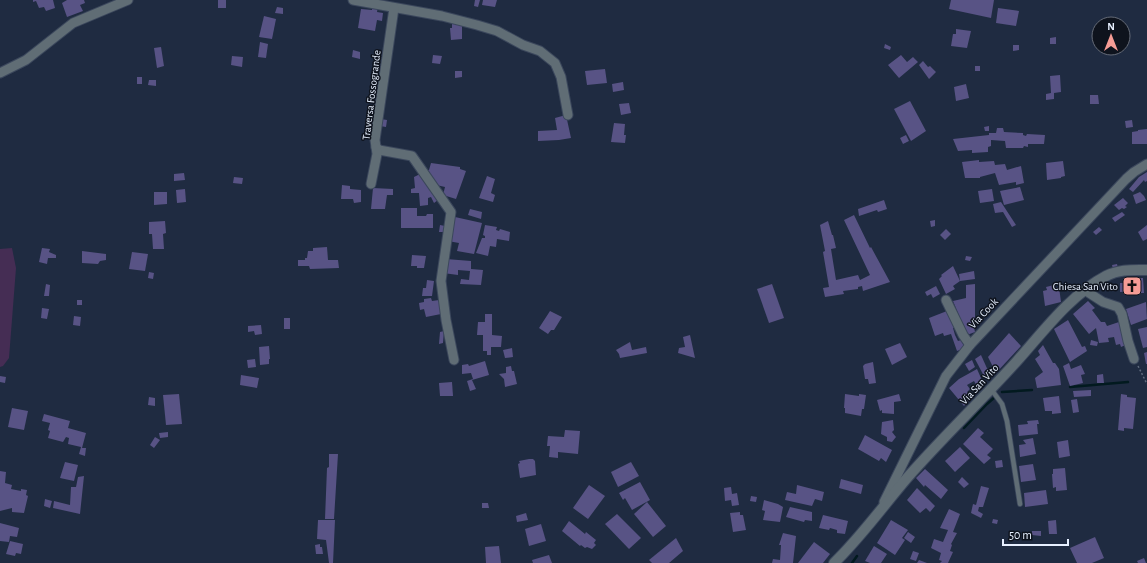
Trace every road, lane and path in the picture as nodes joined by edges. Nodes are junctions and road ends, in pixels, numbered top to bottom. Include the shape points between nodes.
1 (128, 0) edge
2 (353, 0) edge
3 (394, 8) junction
4 (0, 73) edge
5 (568, 115) dead end
6 (376, 147) junction
7 (1147, 164) edge
8 (371, 184) dead end
9 (1147, 270) edge
10 (1086, 291) junction
11 (946, 300) dead end
12 (970, 345) junction
13 (1134, 359) joint
14 (454, 360) dead end
15 (1147, 384) edge
16 (991, 389) junction
17 (1020, 504) dead end
18 (880, 511) junction
19 (850, 548) junction
20 (834, 563) edge
21 (841, 563) edge

1 - 4 street via 72,23 26,60
2 - 3 street
3 - 5 street via 477,25 497,31 540,51 556,63
3 - 6 street, Traversa Fossogrande
6 - 8 street
6 - 14 street, Traversa Fossogrande via 412,156 451,212 441,281
7 - 12 street, Via Cook via 1126,179
9 - 10 street, Via San Vito via 1117,272 1106,276
10 - 13 street via 1103,302 1118,307
10 - 16 street, Via San Vito via 1061,311
11 - 12 street via 962,335
12 - 18 street, Via Cook via 946,376
13 - 15 path
16 - 17 lane via 1002,404 1007,420
16 - 18 street, Via San Vito via 938,444
18 - 19 street, Via San Vito
19 - 20 street, Via San Vito
19 - 21 street, Via San Vito

